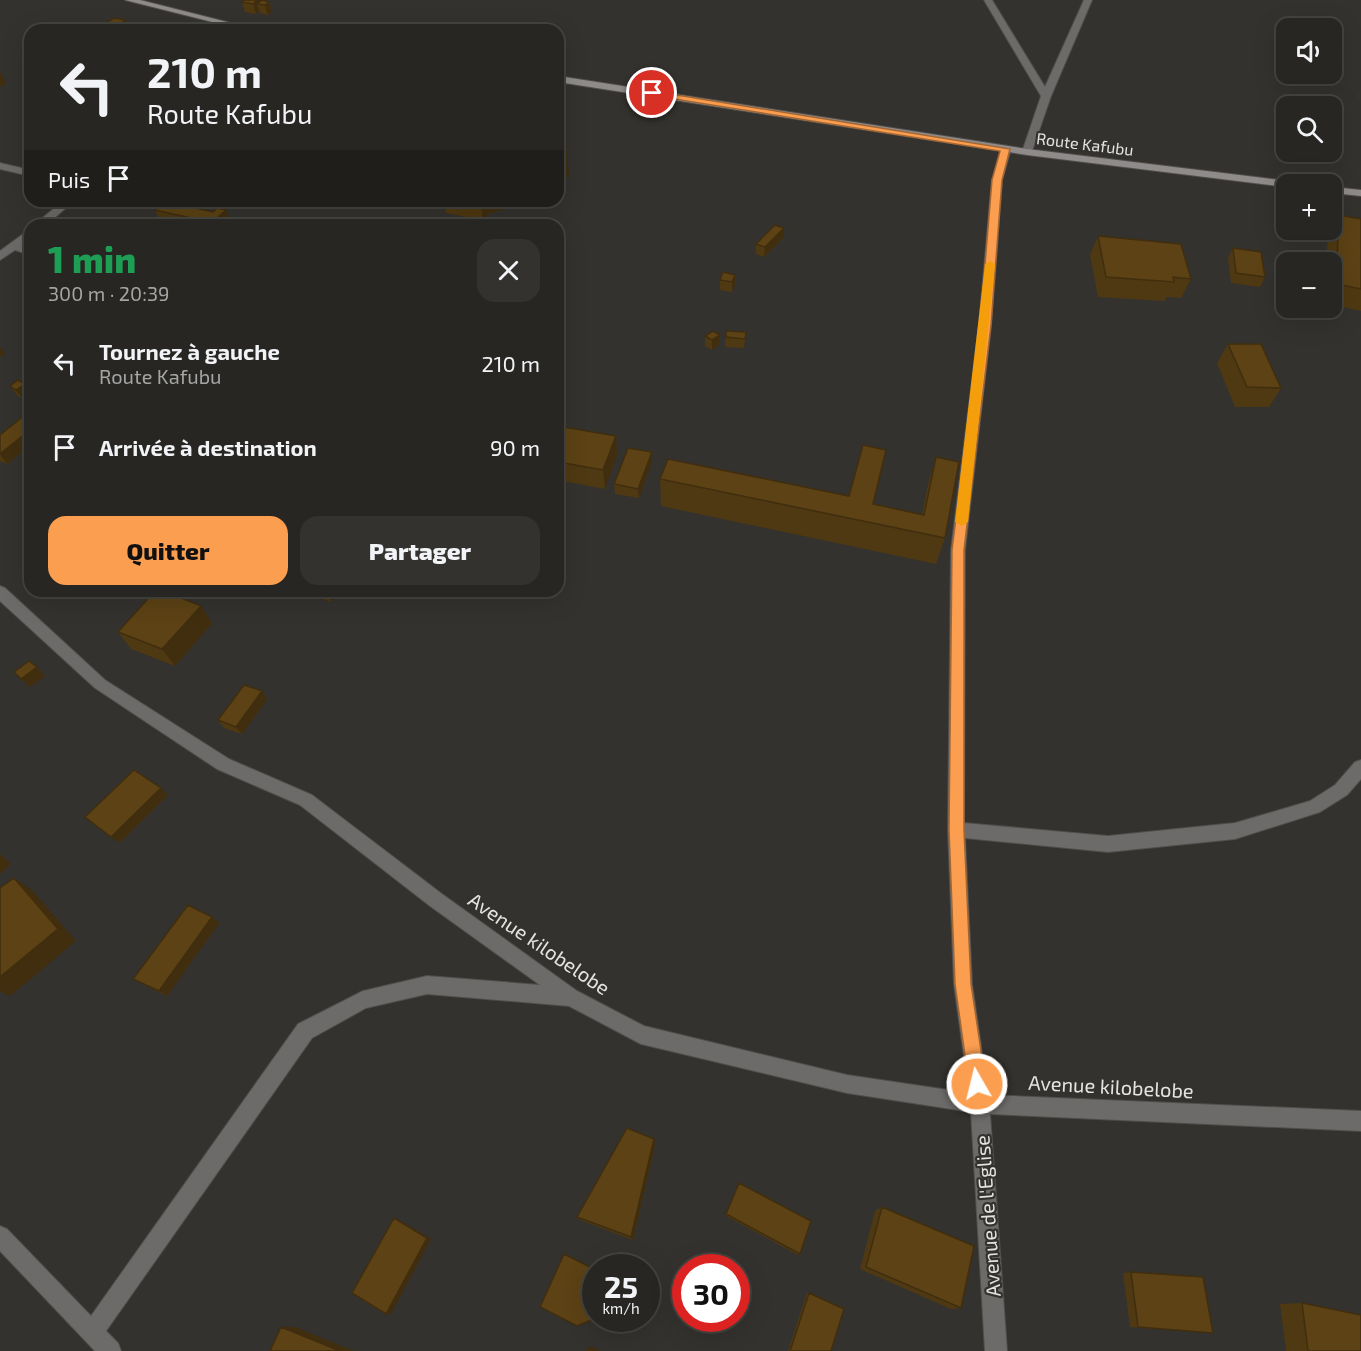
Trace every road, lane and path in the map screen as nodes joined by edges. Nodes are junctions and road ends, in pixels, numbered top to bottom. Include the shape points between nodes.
1 (129, 0) edge
2 (988, 0) edge
3 (1088, 0) edge
4 (230, 24) edge
5 (564, 80) edge
6 (1046, 96) junction
7 (1005, 149) junction
8 (1027, 152) junction
9 (0, 166) edge
10 (24, 172) edge
11 (1276, 182) edge
12 (1342, 191) edge
13 (1361, 194) edge
14 (62, 207) edge
15 (46, 219) edge
16 (24, 237) edge
17 (13, 245) junction
18 (24, 250) edge
19 (0, 257) edge
20 (0, 592) edge
21 (1361, 767) edge
22 (956, 830) junction
23 (571, 997) junction
24 (980, 1104) junction
25 (1361, 1121) edge
26 (0, 1236) edge
27 (92, 1332) junction
28 (110, 1351) edge
29 (996, 1351) edge

1 - 4 main road
2 - 6 street
3 - 6 street
5 - 7 main road, Route Kafubu
6 - 8 street
7 - 8 main road, Route Kafubu
7 - 22 street, Avenue de l'Eglise via 997,180 986,325 958,550
8 - 11 main road, Route Kafubu
9 - 10 street
12 - 13 main road
14 - 15 street
16 - 17 street
17 - 18 street
17 - 19 street
20 - 23 street, Avenue kilobelobe via 100,684 223,764 306,800
21 - 22 street via 1341,790 1314,807 1235,831 1108,844
22 - 24 street, Avenue de l'Eglise via 963,984
23 - 24 street, Avenue kilobelobe via 641,1035 847,1084
23 - 27 street via 427,984 363,1000 305,1031
24 - 25 street, Avenue kilobelobe
24 - 29 street, Avenue de l'Eglise
26 - 27 street
27 - 28 street

